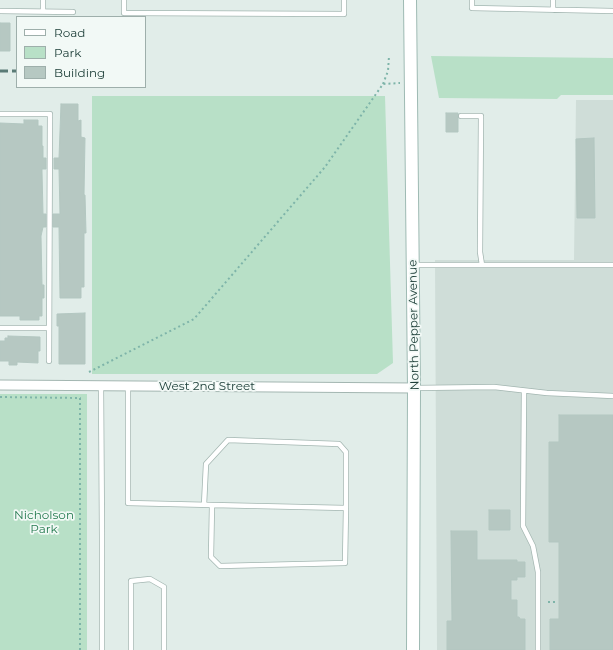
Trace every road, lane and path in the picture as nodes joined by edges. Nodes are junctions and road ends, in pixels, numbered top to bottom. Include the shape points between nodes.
1 (43, 0) edge
2 (124, 0) edge
3 (344, 0) edge
4 (410, 0) edge
5 (472, 0) edge
6 (553, 0) edge
7 (553, 10) junction
8 (0, 11) edge
9 (43, 11) junction
10 (613, 11) edge
11 (73, 12) dead end
12 (389, 56) dead end
13 (411, 82) junction
14 (383, 84) junction
15 (0, 114) edge
16 (461, 116) dead end
17 (413, 265) junction
18 (482, 265) junction
19 (613, 266) edge
20 (0, 328) edge
21 (49, 328) junction
22 (49, 361) dead end
23 (89, 372) dead end
24 (0, 385) edge
25 (101, 385) junction
26 (128, 385) junction
27 (414, 388) junction
28 (524, 391) junction
29 (613, 396) edge
30 (0, 397) edge
31 (204, 505) junction
32 (212, 505) junction
33 (346, 508) junction
34 (548, 602) dead end
35 (558, 602) dead end
36 (80, 650) edge
37 (102, 650) edge
38 (131, 650) edge
39 (164, 650) edge
40 (413, 650) edge
41 (538, 650) edge

1 - 9 lane
2 - 3 lane via 124,13 344,14
4 - 13 main road, North Pepper Avenue
5 - 7 lane via 472,8
6 - 7 lane
7 - 10 lane
8 - 9 lane
9 - 11 lane
12 - 14 path via 388,71
13 - 14 path
13 - 17 main road, North Pepper Avenue
14 - 23 path via 325,167 194,319
15 - 21 lane via 50,114
16 - 18 lane via 481,116
17 - 18 lane
17 - 27 main road, North Pepper Avenue
18 - 19 lane
20 - 21 lane
21 - 22 lane
24 - 25 street, West 2nd Street
25 - 26 street, West 2nd Street
25 - 37 lane
26 - 27 street, West 2nd Street
26 - 31 lane via 128,503
27 - 28 lane via 494,387
27 - 40 main road, North Pepper Avenue
28 - 29 lane
28 - 41 lane via 523,526 534,546 538,572
30 - 36 path via 80,398
31 - 32 lane
31 - 33 lane via 206,464 228,440 339,444 346,452
32 - 33 lane
32 - 33 lane via 211,557 220,566 345,563
34 - 35 path
38 - 39 lane via 131,581 150,579 164,587

